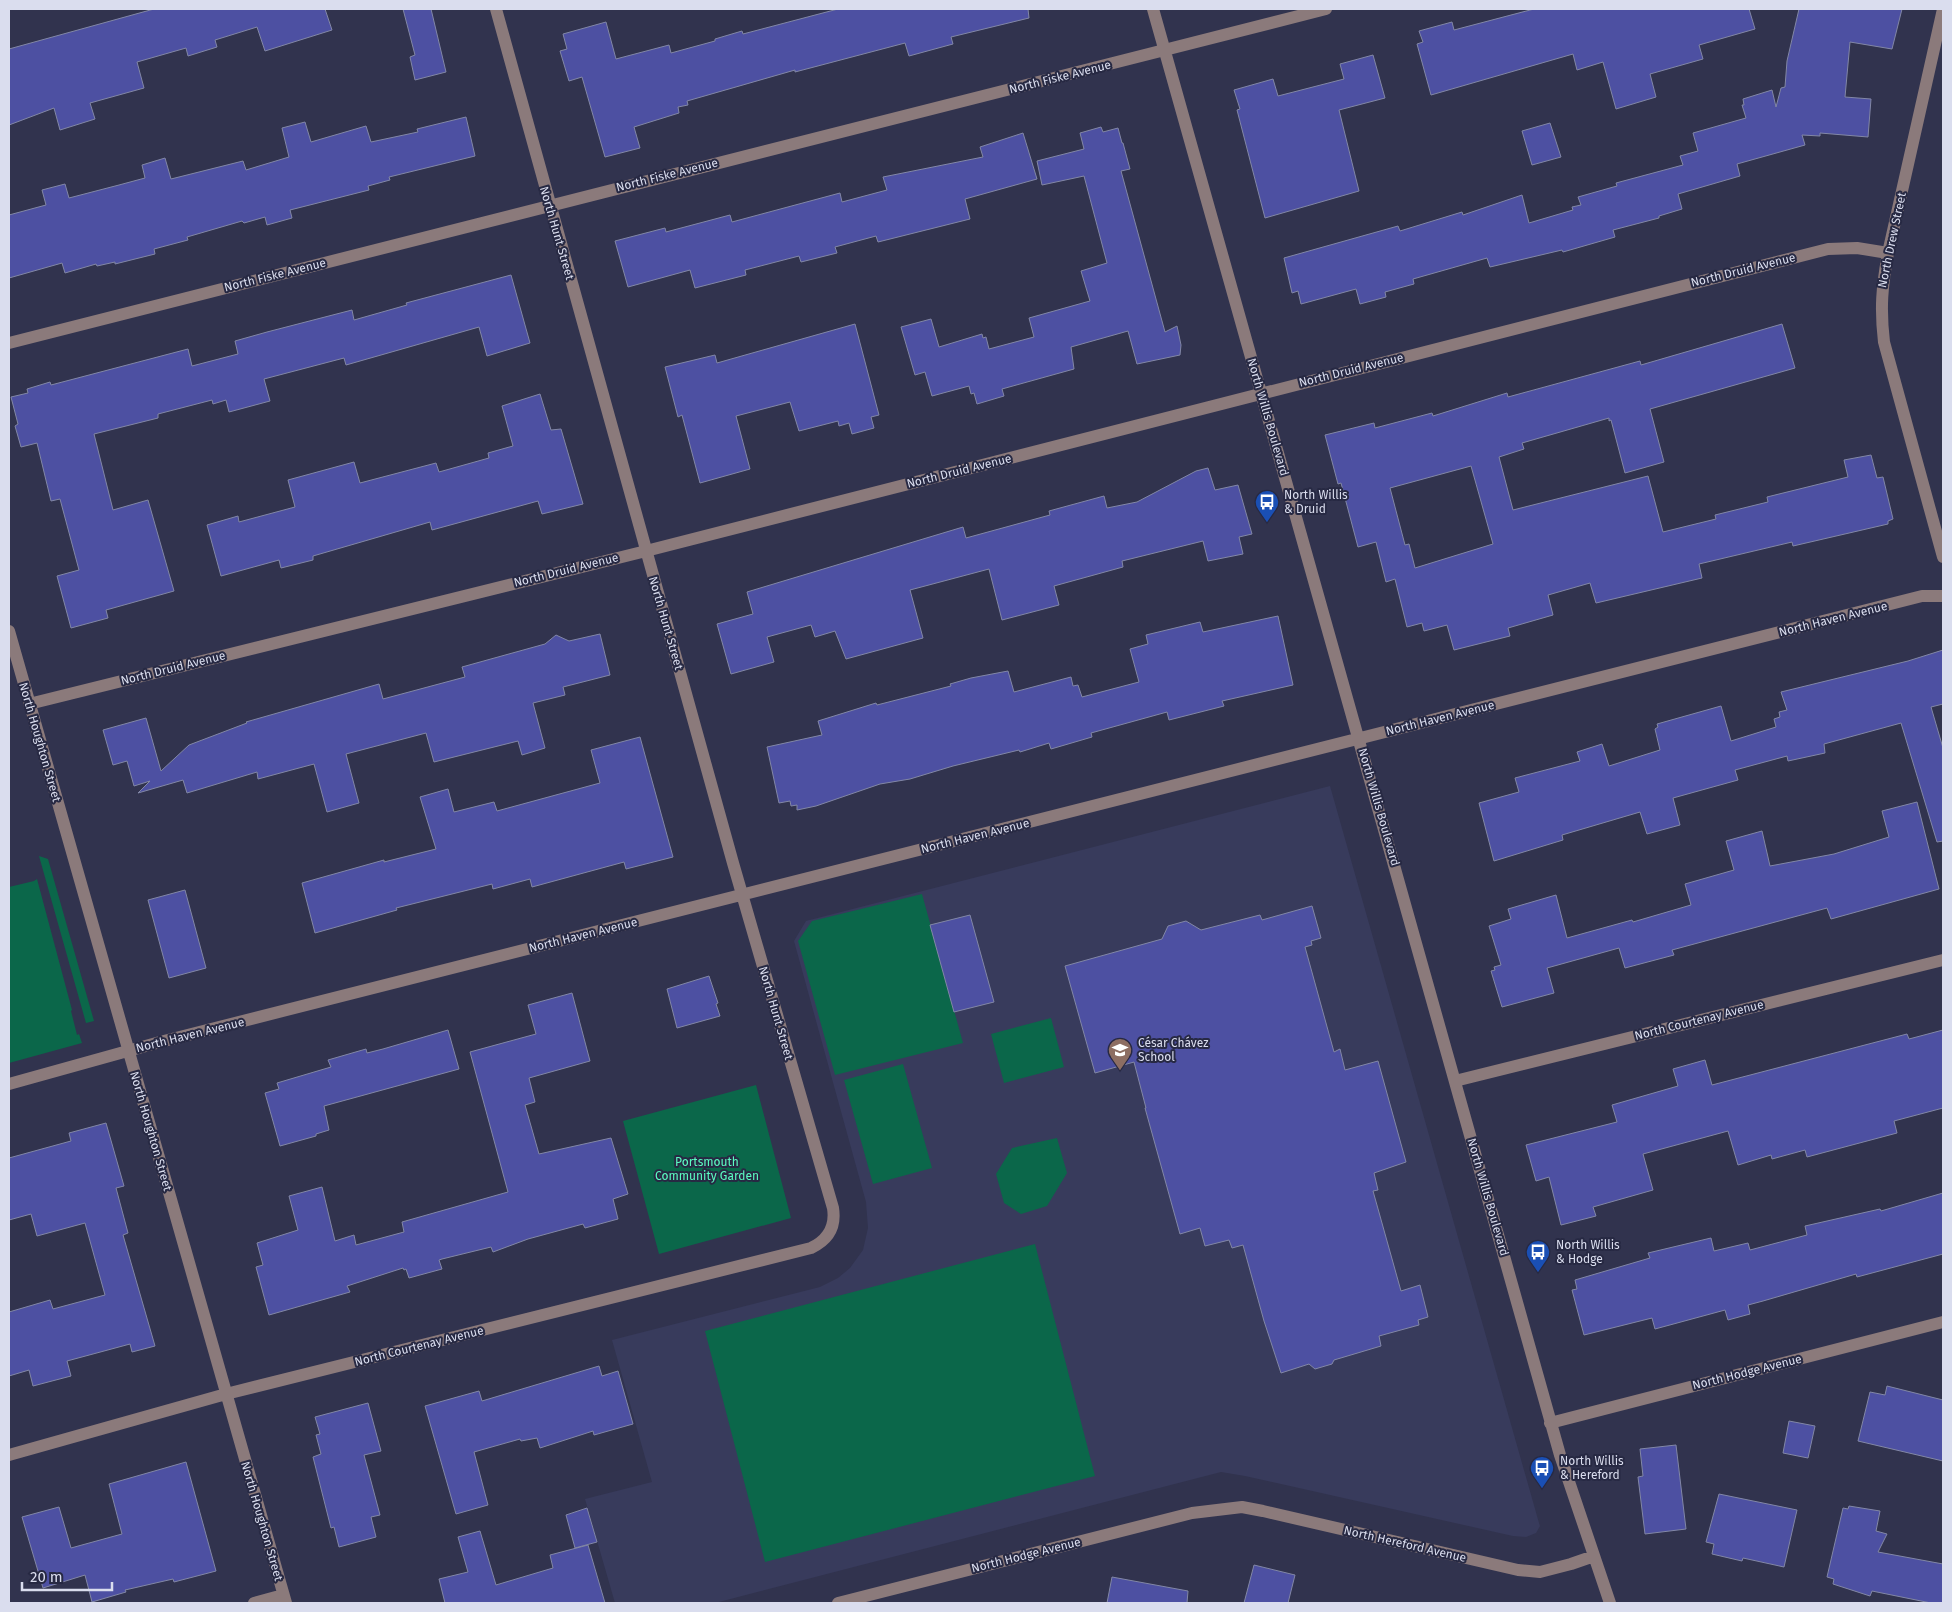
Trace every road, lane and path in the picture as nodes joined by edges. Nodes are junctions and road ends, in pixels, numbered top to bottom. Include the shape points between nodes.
1 (496, 9) edge
2 (1153, 9) edge
3 (1326, 9) edge
4 (1943, 9) edge
5 (1165, 50) junction
6 (549, 205) junction
7 (1888, 253) junction
8 (9, 343) edge
9 (1262, 393) junction
10 (646, 551) junction
11 (1943, 557) edge
12 (1943, 596) edge
13 (9, 631) edge
14 (29, 704) junction
15 (1359, 738) junction
16 (742, 894) junction
17 (1943, 960) edge
18 (128, 1050) junction
19 (1455, 1081) junction
20 (9, 1084) edge
21 (827, 1236) joint
22 (1943, 1322) edge
23 (226, 1394) junction
24 (1550, 1423) junction
25 (9, 1455) edge
26 (1216, 1509) joint
27 (1594, 1556) junction
28 (284, 1599) edge
29 (254, 1603) edge
30 (838, 1603) edge
31 (1610, 1603) edge

1 - 6 street, North Hunt Street
2 - 5 street, North Willis Boulevard
3 - 5 street, North Fiske Avenue
4 - 7 street, North Drew Street
5 - 6 street, North Fiske Avenue
5 - 9 street, North Willis Boulevard
6 - 8 street, North Fiske Avenue
6 - 10 street, North Hunt Street
7 - 9 street, North Druid Avenue via 1857,248 1828,249
7 - 11 street, North Drew Street via 1882,285 1884,342
9 - 10 street, North Druid Avenue
9 - 15 street, North Willis Boulevard
10 - 14 street, North Druid Avenue
10 - 16 street, North Hunt Street
12 - 15 street, North Haven Avenue via 1922,596
13 - 14 street, North Houghton Street
14 - 18 street, North Houghton Street
15 - 16 street, North Haven Avenue
15 - 19 street, North Willis Boulevard
16 - 18 street, North Haven Avenue
16 - 21 street, North Hunt Street via 833,1208 832,1229
17 - 19 street, North Courtenay Avenue
18 - 20 street, North Haven Avenue
18 - 23 street, North Houghton Street
19 - 24 street, North Willis Boulevard
21 - 23 street, North Courtenay Avenue via 811,1248
22 - 24 street, North Hodge Avenue
23 - 25 street, North Courtenay Avenue
23 - 28 street, North Houghton Street
24 - 27 street, North Willis Boulevard
26 - 27 street, North Hereford Avenue via 1242,1507 1263,1510 1518,1570 1540,1572
26 - 30 street, North Hodge Avenue
27 - 31 street, North Willis Boulevard
28 - 29 street

